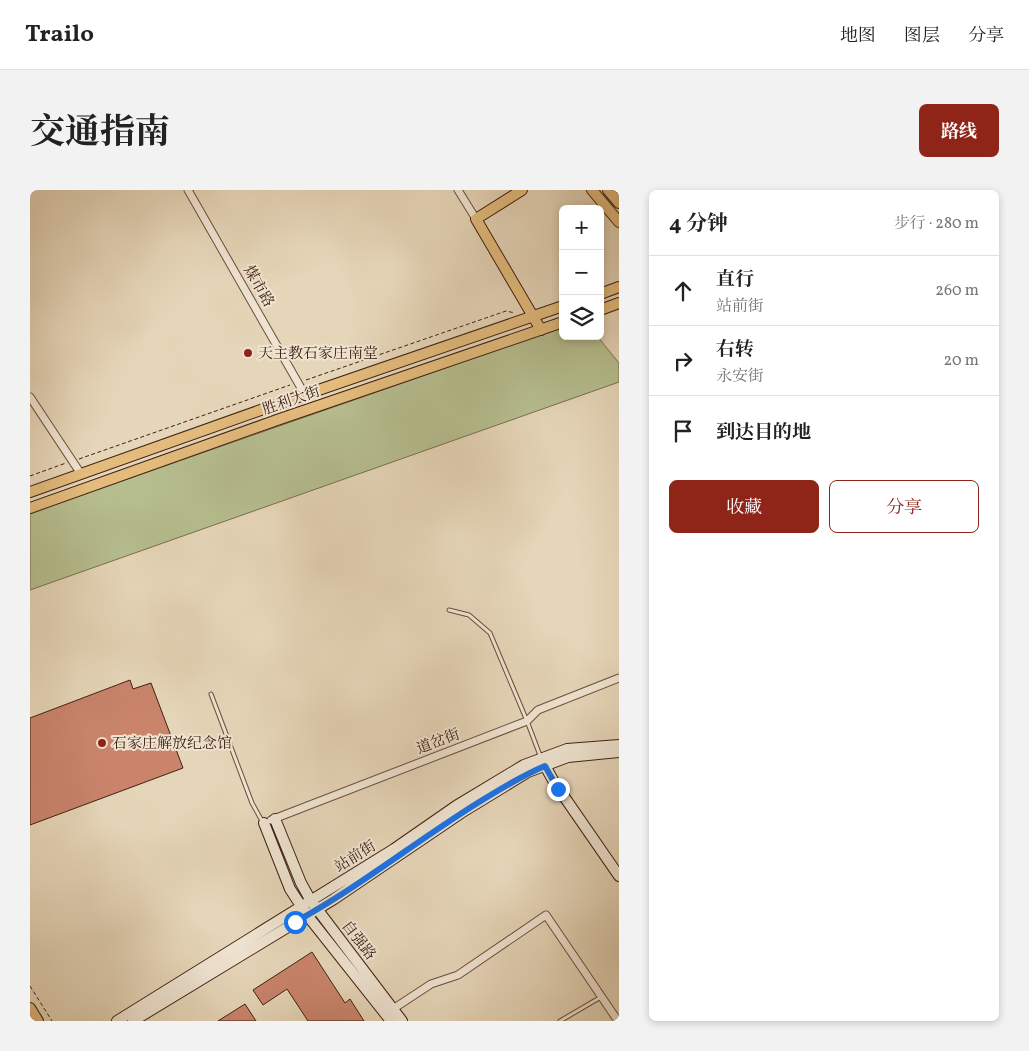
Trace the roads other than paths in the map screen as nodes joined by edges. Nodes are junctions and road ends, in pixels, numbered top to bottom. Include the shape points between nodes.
1 (188, 190) edge
2 (458, 190) edge
3 (522, 190) edge
4 (592, 190) edge
5 (608, 190) edge
6 (619, 203) edge
7 (476, 219) junction
8 (619, 222) edge
9 (619, 287) edge
10 (604, 293) edge
11 (619, 303) edge
12 (559, 307) edge
13 (604, 309) edge
14 (533, 316) junction
15 (559, 323) edge
16 (541, 330) junction
17 (305, 395) junction
18 (30, 397) edge
19 (81, 474) junction
20 (30, 492) edge
21 (30, 508) edge
22 (449, 610) dead end
23 (619, 678) edge
24 (211, 694) dead end
25 (527, 721) junction
26 (619, 744) edge
27 (619, 752) edge
28 (543, 762) junction
29 (276, 819) junction
30 (264, 823) junction
31 (619, 876) edge
32 (307, 907) junction
33 (317, 909) junction
34 (602, 997) junction
35 (30, 1008) edge
36 (393, 1009) junction
37 (38, 1021) edge
38 (118, 1021) edge
39 (133, 1021) edge
40 (391, 1021) edge
41 (402, 1021) edge
42 (560, 1021) edge
43 (618, 1021) edge

1 - 17 street, 煤市路
2 - 7 street
3 - 7 main road
4 - 8 main road
5 - 6 main road
7 - 14 main road
9 - 10 main road
11 - 13 main road
12 - 14 main road, 胜利大街
14 - 16 main road
14 - 17 main road, 胜利大街
15 - 16 main road, 胜利大街
16 - 21 main road, 胜利大街
17 - 19 main road, 胜利大街
18 - 19 street
19 - 20 main road, 胜利大街
22 - 25 lane via 469,616 490,633
23 - 25 street, 道岔街 via 538,710
24 - 30 lane via 252,803
25 - 28 lane
25 - 29 street, 道岔街
26 - 28 main road, 站前街 via 566,749
27 - 28 main road, 站前街
28 - 31 main road
28 - 32 main road, 站前街 via 524,765 456,806
28 - 33 main road, 站前街
29 - 30 street, 道岔街
29 - 32 main road, 自强路
30 - 32 main road, 自强路 via 290,889
32 - 33 main road, 自强路
32 - 38 main road, 站前街
32 - 39 main road, 站前街
32 - 40 main road, 自强路
33 - 36 main road, 自强路
34 - 36 street via 546,915 458,975 431,984
34 - 42 lane
34 - 43 street
35 - 37 main road
36 - 41 main road, 自强路

